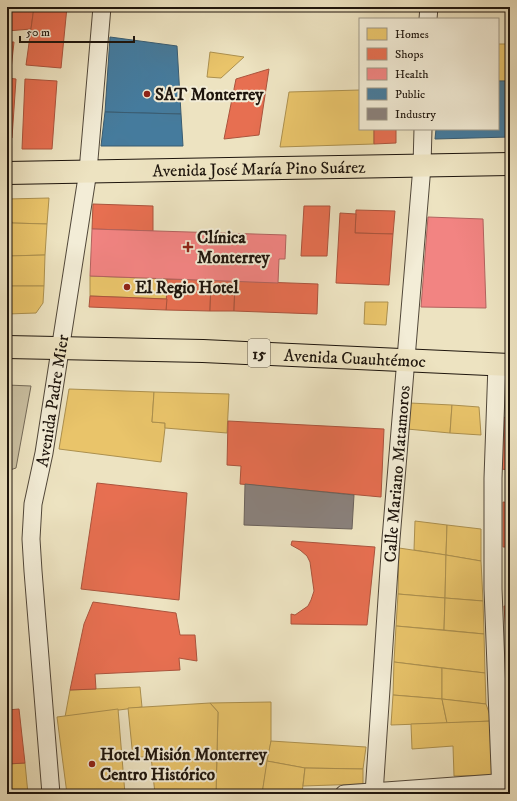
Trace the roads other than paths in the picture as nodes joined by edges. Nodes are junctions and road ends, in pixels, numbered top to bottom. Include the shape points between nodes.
1 (102, 7) edge
2 (429, 7) edge
3 (428, 18) edge
4 (424, 130) edge
5 (510, 164) edge
6 (422, 166) junction
7 (88, 171) junction
8 (7, 173) edge
9 (7, 347) edge
10 (60, 349) junction
11 (405, 359) junction
12 (503, 364) edge
13 (504, 786) edge
14 (374, 792) edge
15 (51, 794) edge
16 (344, 794) edge

1 - 7 street, Avenida Padre Mier
2 - 3 street
4 - 6 street, Calle Mariano Matamoros
5 - 6 highway, Avenida José María Pino Suárez
6 - 7 highway, Avenida José María Pino Suárez
6 - 11 street, Calle Mariano Matamoros
7 - 8 highway, Avenida José María Pino Suárez
7 - 10 street, Avenida Padre Mier
9 - 10 highway, Avenida Cuauhtémoc / 15
10 - 11 highway, Avenida Cuauhtémoc / 15 via 203,351
10 - 15 street, Avenida Padre Mier via 44,453 33,504 31,539
11 - 12 highway, Avenida Cuauhtémoc / 15
11 - 14 street, Calle Mariano Matamoros
12 - 13 street via 493,478 493,589
13 - 14 street
14 - 16 street

